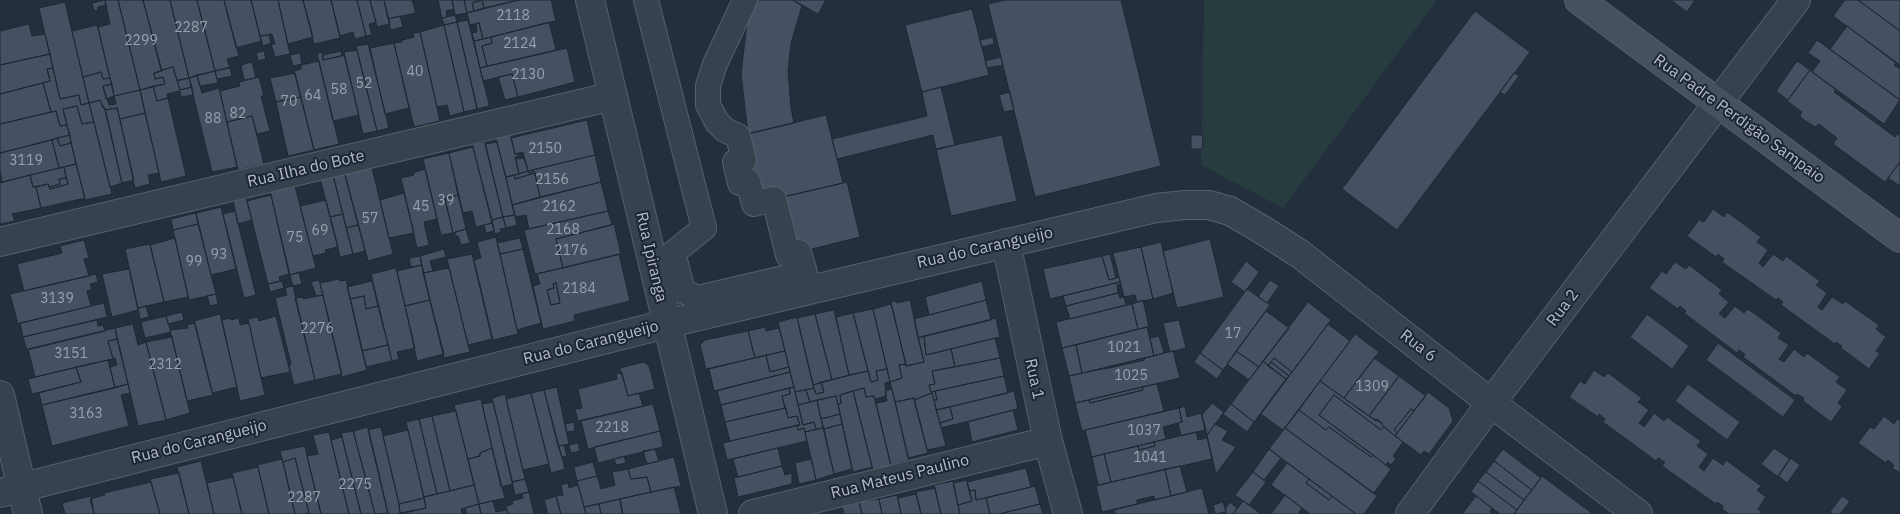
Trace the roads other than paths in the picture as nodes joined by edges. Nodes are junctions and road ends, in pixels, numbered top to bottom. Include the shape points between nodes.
1 (590, 0) edge
2 (646, 0) edge
3 (745, 0) edge
4 (1578, 0) edge
5 (1796, 0) edge
6 (613, 96) junction
7 (1719, 103) junction
8 (1185, 205) joint
9 (1900, 238) edge
10 (0, 242) edge
11 (1006, 243) junction
12 (666, 324) junction
13 (0, 394) edge
14 (1491, 404) junction
15 (1048, 441) junction
16 (11, 490) edge
17 (28, 514) edge
18 (713, 514) edge
19 (753, 514) edge
20 (1068, 514) edge
21 (1410, 514) edge
22 (1638, 514) edge

1 - 6 street, Rua Ipiranga
2 - 3 street via 704,228 673,253 683,291 698,298 804,273 799,252 788,255 774,199 754,204 748,180 740,183 734,162 744,160 738,136 717,122 708,105 708,86 715,64
4 - 7 main road, Rua Padre Perdigão Sampaio
5 - 7 street, Rua 2
6 - 10 street, Rua Ilha do Bote
6 - 12 street, Rua Ipiranga
7 - 9 main road, Rua Padre Perdigão Sampaio
7 - 14 street, Rua 2
8 - 11 street, Rua do Carangueijo via 1156,208
8 - 14 street, Rua 6 via 1209,205 1230,211 1300,254
11 - 12 street, Rua do Carangueijo
11 - 15 street, Rua 1
12 - 16 street, Rua do Carangueijo
12 - 18 street, Rua Ipiranga
13 - 16 street
14 - 21 street, Rua 2
14 - 22 street, Rua 6
15 - 19 street, Rua Mateus Paulino
15 - 20 street, Rua 1
16 - 17 street

